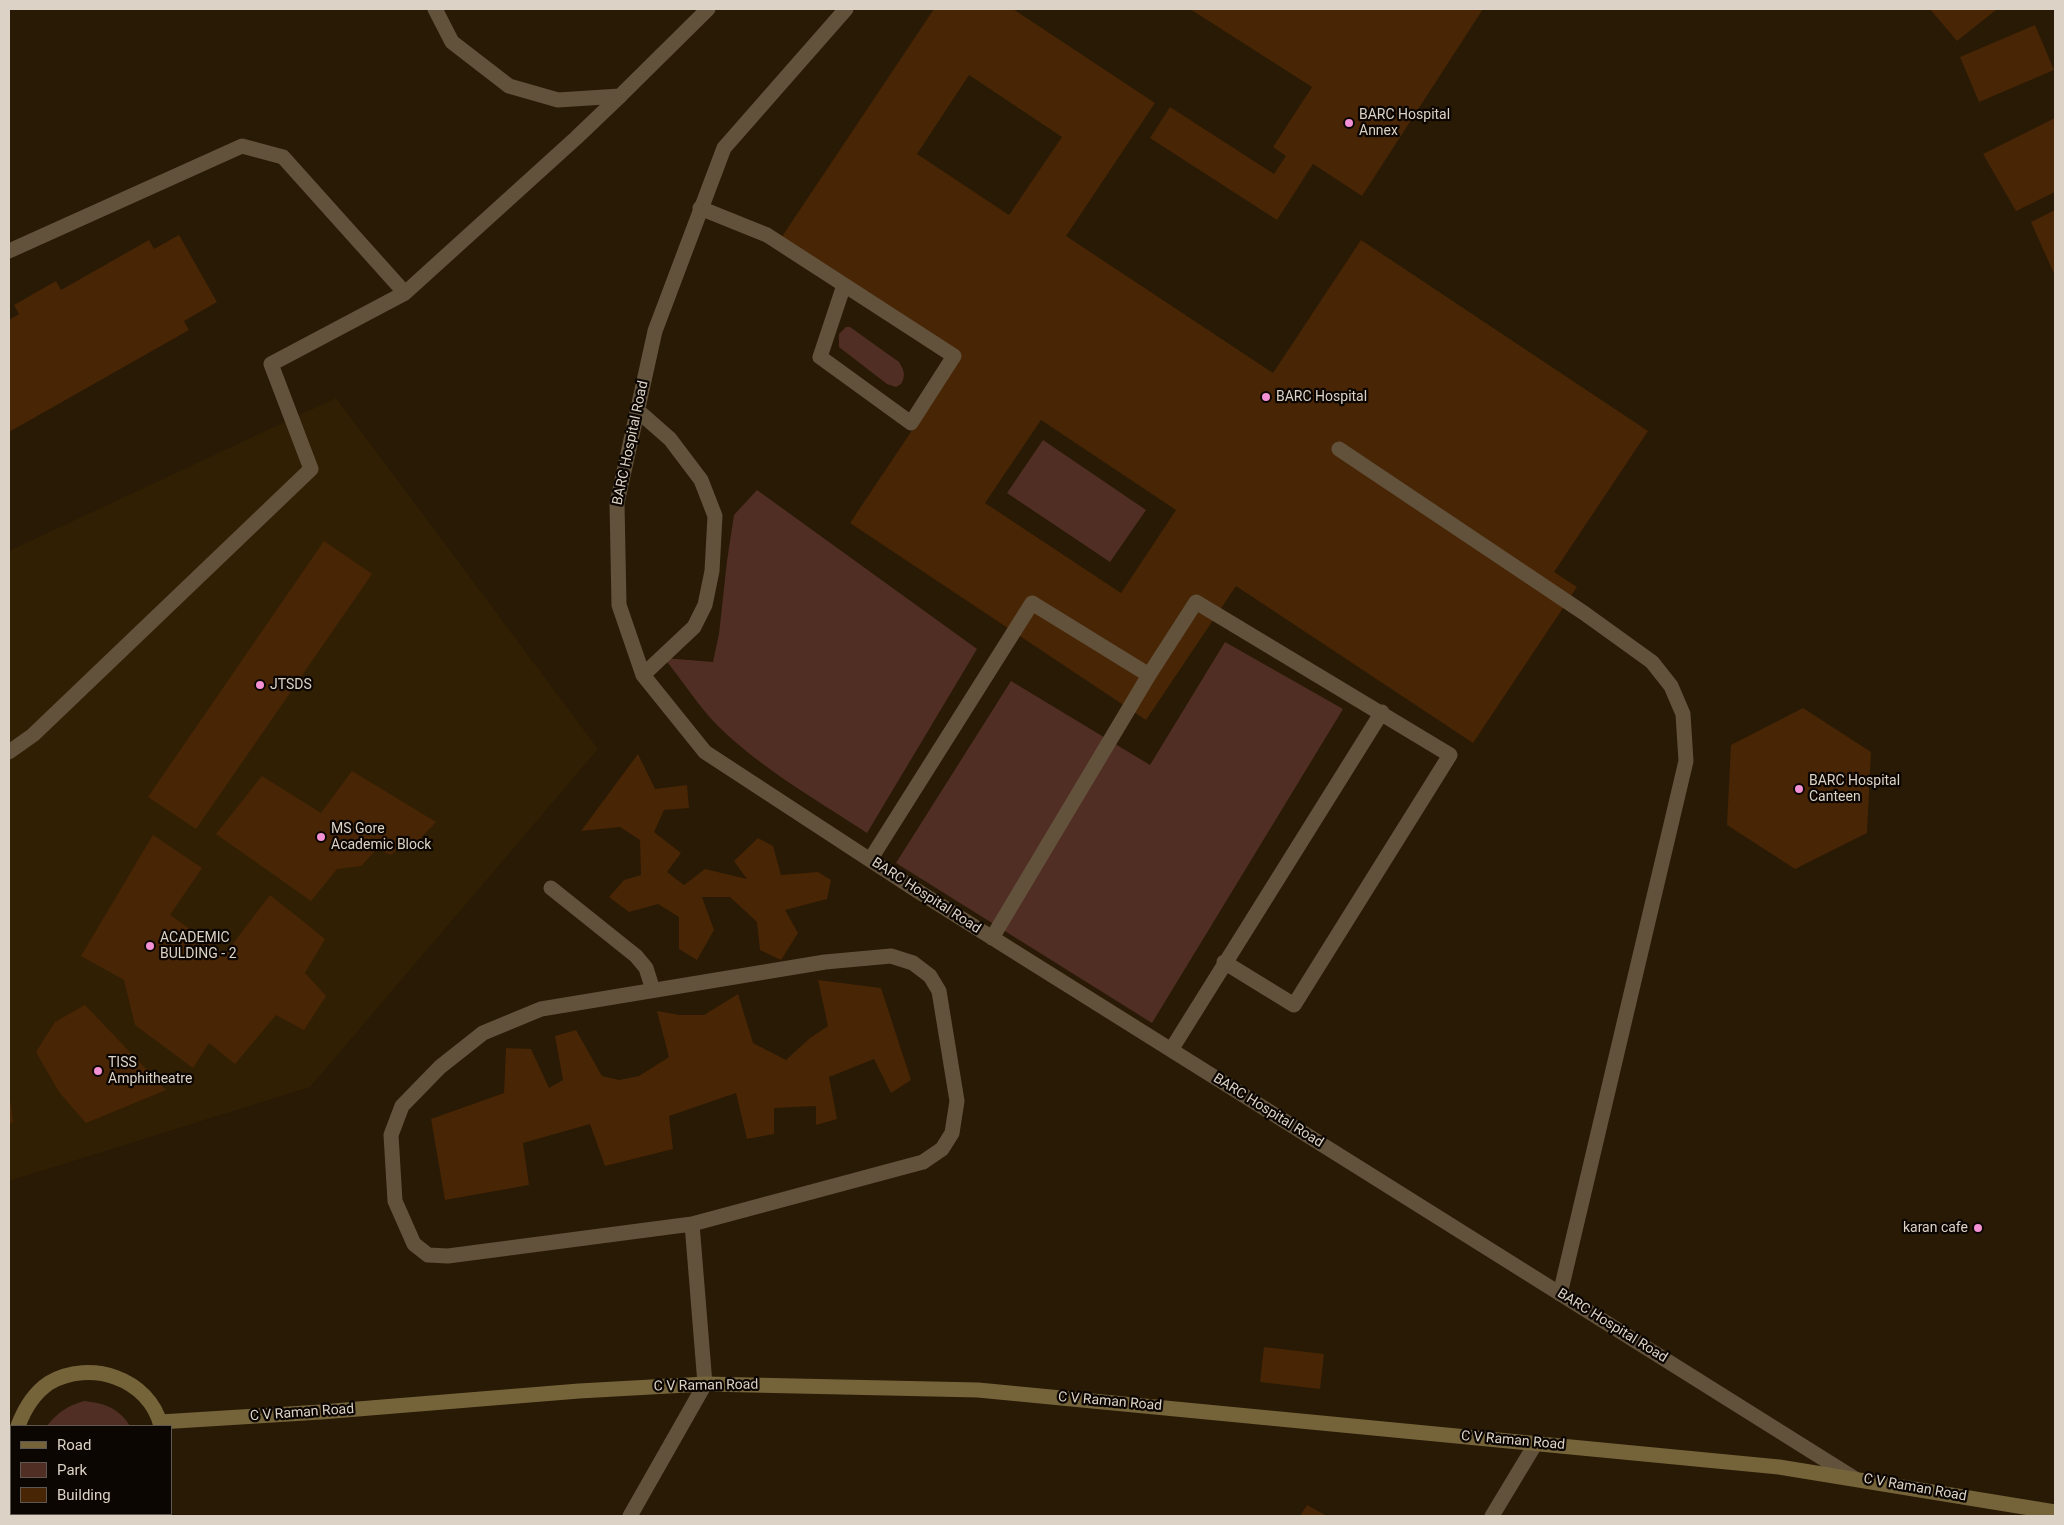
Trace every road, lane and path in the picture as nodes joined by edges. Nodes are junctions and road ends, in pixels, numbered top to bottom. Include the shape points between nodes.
1 (435, 9) edge
2 (708, 9) edge
3 (846, 9) edge
4 (620, 96) junction
5 (700, 208) junction
6 (9, 251) edge
7 (844, 285) junction
8 (405, 292) junction
9 (637, 410) junction
10 (1339, 449) dead end
11 (643, 675) junction
12 (1150, 675) junction
13 (1382, 712) junction
14 (9, 752) edge
15 (870, 860) junction
16 (551, 888) dead end
17 (992, 938) junction
18 (1224, 962) junction
19 (653, 990) junction
20 (1171, 1050) junction
21 (692, 1224) junction
22 (1560, 1294) junction
23 (705, 1384) junction
24 (160, 1424) edge
25 (18, 1425) edge
26 (1536, 1443) junction
27 (1854, 1478) junction
28 (2055, 1512) edge
29 (630, 1516) edge
30 (1492, 1516) edge

1 - 4 street via 452,42 509,86 558,100
2 - 4 street
3 - 5 street, BARC Hospital Road via 724,148
4 - 8 street
5 - 7 street via 767,235
5 - 9 street, BARC Hospital Road via 655,331
6 - 8 street via 242,146 283,158
7 - 7 street via 954,356 911,423 820,357
8 - 14 street via 271,364 311,469 33,735
9 - 11 street, BARC Hospital Road via 617,503 619,605
9 - 11 street via 670,439 701,480 715,516 712,571 705,605 694,627
10 - 22 street via 1652,662 1671,686 1682,714 1686,761
11 - 15 street, BARC Hospital Road via 705,752
12 - 13 street via 1196,602
12 - 15 street via 1032,603
12 - 17 street
13 - 18 street
13 - 18 street via 1450,755 1294,1005
15 - 17 street, BARC Hospital Road
16 - 19 street via 636,956 646,968
17 - 20 street, BARC Hospital Road
18 - 20 street
19 - 21 street via 541,1008 483,1033 440,1067 402,1106 391,1135 394,1201 414,1244 428,1255 448,1256
19 - 21 street via 825,962 891,956 914,962 930,976 939,991 957,1101 952,1132 942,1149 922,1162
20 - 22 street, BARC Hospital Road
21 - 23 street
22 - 27 street, BARC Hospital Road
23 - 24 street, C V Raman Road
23 - 26 street, C V Raman Road via 978,1390
23 - 29 street
24 - 25 street via 151,1404 122,1379 84,1372 48,1384 34,1397
26 - 27 street, C V Raman Road via 1779,1467
26 - 30 street
27 - 28 street, C V Raman Road

